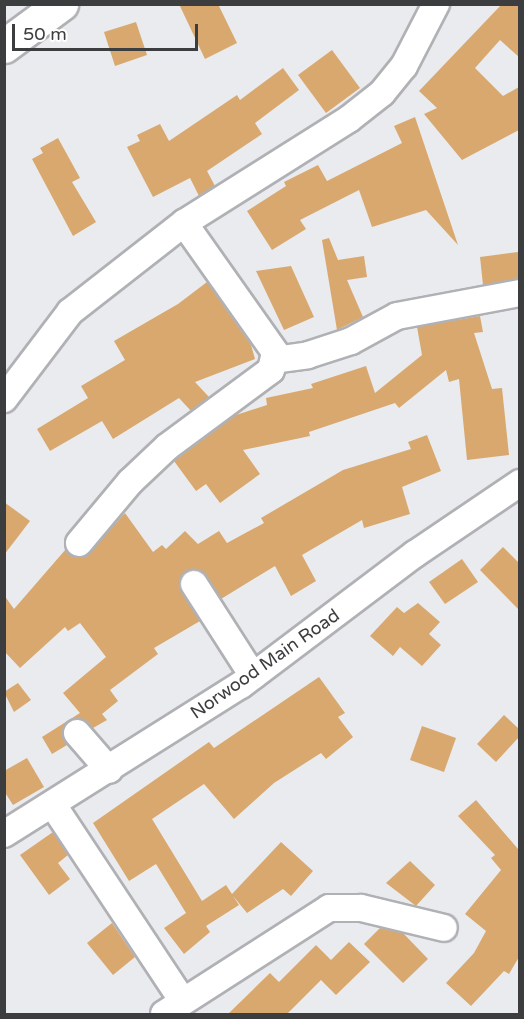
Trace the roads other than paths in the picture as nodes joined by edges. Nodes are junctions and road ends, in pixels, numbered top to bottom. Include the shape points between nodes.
1 (61, 4) edge
2 (435, 4) edge
3 (4, 46) edge
4 (184, 223) junction
5 (519, 293) edge
6 (273, 360) junction
7 (4, 399) edge
8 (519, 483) edge
9 (79, 543) dead end
10 (194, 584) dead end
11 (253, 676) junction
12 (78, 734) dead end
13 (109, 770) junction
14 (53, 805) junction
15 (4, 834) edge
16 (444, 928) dead end
17 (173, 1007) edge

1 - 3 street
2 - 4 street via 404,66 382,93 349,119
4 - 6 street via 275,352
4 - 7 street via 70,312
5 - 6 street via 398,316 351,341 309,355
6 - 9 street via 271,370 160,454 130,482
8 - 11 street, Norwood Main Road via 416,554
10 - 11 street
11 - 13 street, Norwood Main Road
12 - 13 street
13 - 14 street, Norwood Main Road
14 - 15 street, Norwood Main Road
14 - 17 street
16 - 17 street via 362,908 329,908

